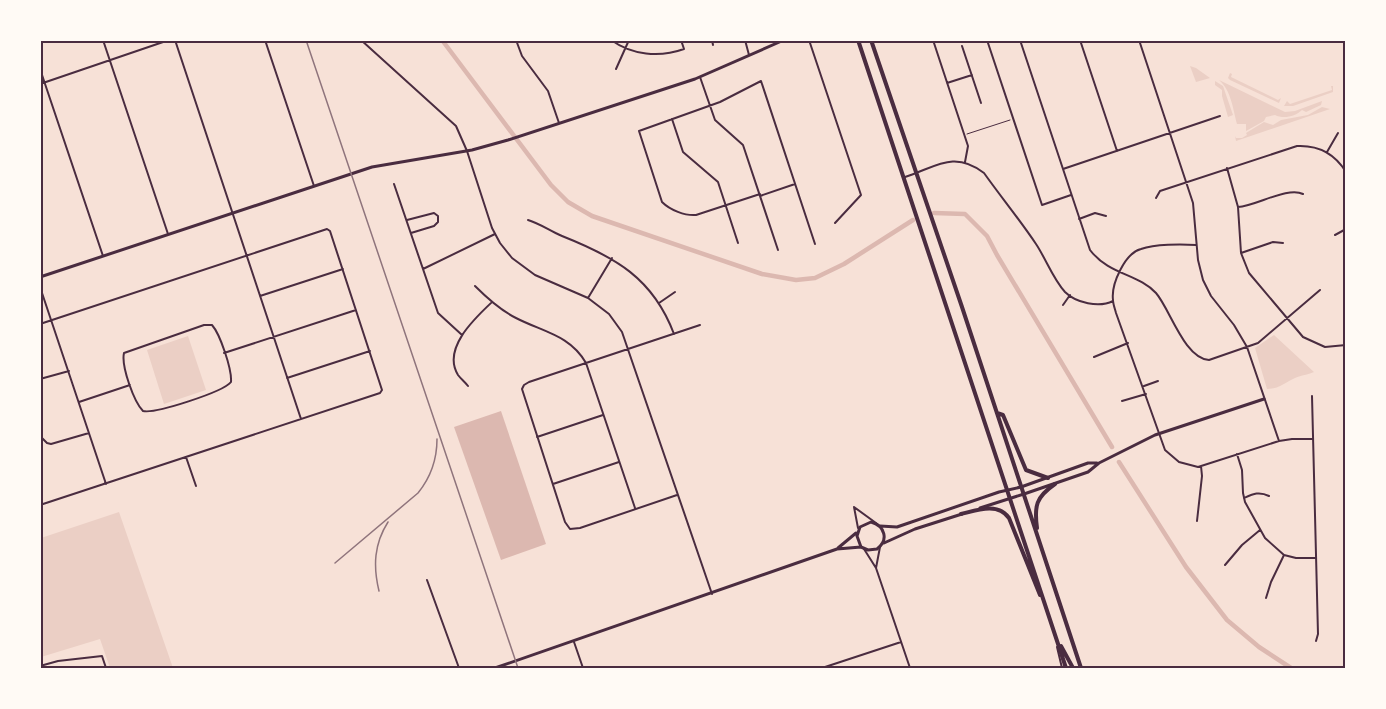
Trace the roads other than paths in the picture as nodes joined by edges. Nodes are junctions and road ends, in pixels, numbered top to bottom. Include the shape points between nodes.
1 (103, 40) edge
2 (169, 40) edge
3 (175, 40) edge
4 (265, 40) edge
5 (361, 40) edge
6 (516, 40) edge
7 (611, 40) edge
8 (629, 40) edge
9 (681, 40) edge
10 (712, 40) edge
11 (744, 40) edge
12 (784, 40) edge
13 (809, 40) edge
14 (858, 40) edge
15 (871, 40) edge
16 (933, 40) edge
17 (987, 40) edge
18 (1020, 40) edge
19 (1080, 40) edge
20 (1139, 40) edge
21 (713, 45) dead end
22 (962, 46) dead end
23 (625, 49) junction
24 (749, 55) junction
25 (110, 61) junction
26 (40, 69) edge
27 (616, 69) dead end
28 (972, 75) junction
29 (700, 77) junction
30 (45, 82) junction
31 (947, 83) junction
32 (40, 84) edge
33 (981, 103) dead end
34 (710, 106) junction
35 (1220, 116) dead end
36 (672, 119) junction
37 (1010, 120) dead end
38 (559, 123) junction
39 (1170, 133) junction
40 (1338, 134) dead end
41 (965, 135) junction
42 (467, 150) junction
43 (1117, 151) junction
44 (1327, 152) junction
45 (965, 162) junction
46 (1227, 168) junction
47 (1063, 169) junction
48 (1346, 172) edge
49 (915, 173) junction
50 (904, 177) junction
51 (1186, 182) junction
52 (394, 184) dead end
53 (795, 184) junction
54 (314, 186) junction
55 (1303, 194) dead end
56 (760, 195) junction
57 (1071, 195) junction
58 (1156, 198) dead end
59 (726, 206) junction
60 (1238, 207) junction
61 (232, 213) junction
62 (1106, 216) dead end
63 (1079, 219) junction
64 (406, 220) junction
65 (528, 220) dead end
66 (835, 223) dead end
67 (1346, 229) edge
68 (411, 233) junction
69 (168, 234) junction
70 (495, 234) junction
71 (1335, 235) dead end
72 (738, 243) dead end
73 (1283, 243) dead end
74 (815, 244) dead end
75 (1196, 245) junction
76 (778, 250) dead end
77 (1241, 253) junction
78 (103, 256) junction
79 (247, 256) junction
80 (612, 258) junction
81 (343, 269) junction
82 (423, 269) junction
83 (1120, 273) junction
84 (40, 277) edge
85 (476, 286) dead end
86 (40, 287) edge
87 (1320, 290) dead end
88 (675, 292) dead end
89 (260, 296) junction
90 (1070, 296) junction
91 (588, 298) junction
92 (1113, 301) junction
93 (492, 303) junction
94 (659, 303) junction
95 (1063, 305) dead end
96 (356, 310) junction
97 (1287, 319) junction
98 (52, 320) junction
99 (40, 324) edge
100 (700, 325) dead end
101 (674, 334) junction
102 (462, 335) junction
103 (274, 337) junction
104 (1128, 343) junction
105 (1346, 345) edge
106 (1247, 347) junction
107 (630, 350) junction
108 (370, 351) junction
109 (224, 354) junction
110 (1094, 357) dead end
111 (586, 363) junction
112 (69, 371) junction
113 (287, 378) junction
114 (40, 379) edge
115 (1158, 381) dead end
116 (130, 385) junction
117 (468, 386) dead end
118 (1144, 386) junction
119 (1146, 394) junction
120 (1312, 396) dead end
121 (1264, 399) junction
122 (1122, 401) dead end
123 (79, 402) junction
124 (997, 412) junction
125 (603, 415) junction
126 (301, 419) junction
127 (89, 433) junction
128 (1160, 434) junction
129 (40, 436) edge
130 (537, 437) junction
131 (1313, 439) junction
132 (1279, 441) junction
133 (1237, 454) junction
134 (186, 457) junction
135 (619, 462) junction
136 (1099, 463) junction
137 (1201, 466) junction
138 (1048, 478) junction
139 (106, 484) junction
140 (553, 484) junction
141 (1055, 484) junction
142 (196, 486) dead end
143 (1021, 487) junction
144 (1008, 490) junction
145 (1024, 494) junction
146 (678, 495) junction
147 (1269, 496) dead end
148 (1010, 498) junction
149 (1244, 498) junction
150 (40, 506) edge
151 (635, 509) junction
152 (962, 514) junction
153 (1197, 521) dead end
154 (879, 526) junction
155 (1260, 530) junction
156 (858, 531) junction
157 (881, 545) junction
158 (863, 548) junction
159 (837, 549) junction
160 (1284, 555) junction
161 (1316, 558) junction
162 (1045, 561) junction
163 (1225, 565) dead end
164 (876, 568) junction
165 (427, 580) dead end
166 (712, 594) junction
167 (1266, 598) dead end
168 (1055, 635) junction
169 (1316, 641) dead end
170 (574, 642) junction
171 (901, 642) junction
172 (40, 666) edge
173 (106, 669) edge
174 (459, 669) edge
175 (495, 669) edge
176 (583, 669) edge
177 (822, 669) edge
178 (910, 669) edge
179 (1064, 669) edge
180 (1073, 669) edge
181 (1081, 669) edge

1 - 25 street
2 - 25 street
3 - 61 street
4 - 54 street
5 - 42 street via 450,119
6 - 38 street via 522,56 548,91
7 - 23 street
8 - 23 street
9 - 23 street via 684,50 665,54
10 - 21 street
11 - 24 street
12 - 24 street
13 - 66 street via 861,195
14 - 50 highway
15 - 49 highway
16 - 31 street
17 - 57 street via 1042,205
18 - 47 street
19 - 43 street
20 - 39 street
22 - 28 street
23 - 27 street
24 - 29 street
25 - 30 street
25 - 69 street
26 - 30 street
28 - 31 street
28 - 33 street
29 - 34 street
29 - 38 street
30 - 32 street
30 - 78 street
31 - 41 street
34 - 36 street
34 - 53 street via 761,81
34 - 56 street via 718,124 743,145
35 - 39 street
36 - 59 street via 683,152 718,182
36 - 59 street via 639,131 662,202 690,216
37 - 41 lane
38 - 42 street
39 - 43 street
39 - 51 street
40 - 44 street
41 - 45 street via 969,151
42 - 54 street via 372,167
42 - 70 street
43 - 47 street
44 - 46 street via 1297,146
44 - 48 street
45 - 49 street via 954,160
45 - 90 street via 984,173
46 - 51 street
46 - 60 street
47 - 57 street
49 - 50 street
49 - 124 highway
50 - 144 highway
51 - 58 street via 1160,191
51 - 75 street via 1194,213
52 - 64 street
53 - 56 street
53 - 74 street
54 - 61 street
55 - 60 street via 1293,191
56 - 59 street
56 - 76 street
57 - 63 street
59 - 72 street
60 - 77 street
61 - 69 street
61 - 79 street
62 - 63 street via 1095,213
63 - 83 street via 1090,250 1101,263
64 - 68 street
64 - 68 street via 430,213 438,216 434,226
65 - 80 street
67 - 71 street
68 - 82 street
69 - 78 street
70 - 82 street
70 - 91 street via 520,265
73 - 77 street via 1273,242
75 - 83 street via 1140,249 1131,255
75 - 106 street via 1207,288
77 - 97 street via 1249,273
78 - 84 street
79 - 81 street via 328,230
79 - 89 street
79 - 98 street
80 - 91 street
80 - 94 street via 639,279
81 - 89 street
81 - 96 street
82 - 102 street via 438,313
83 - 92 street
83 - 106 street via 1156,294 1180,334 1203,358 1209,360
85 - 93 street
86 - 98 street
87 - 97 street
88 - 94 street
89 - 103 street
90 - 92 street via 1094,304
90 - 95 street
91 - 107 street via 616,323
92 - 104 street
93 - 102 street
93 - 111 street via 567,340
94 - 101 street
96 - 103 street
96 - 108 street
97 - 105 street via 1314,343
97 - 106 street via 1258,343
98 - 99 street
98 - 112 street
100 - 101 street
101 - 107 street
102 - 117 street via 455,350 455,364
103 - 109 street
103 - 113 street
104 - 110 street
104 - 118 street
106 - 121 street
107 - 111 street
107 - 146 street
108 - 113 street
108 - 126 street via 382,391
109 - 116 street via 231,376 225,387 152,412 137,405
109 - 116 street via 217,332 212,325 204,325 124,353 123,364
111 - 125 street
111 - 130 street via 523,387
112 - 114 street
112 - 123 street
113 - 126 street
115 - 118 street
116 - 123 street
118 - 119 street
119 - 122 street
119 - 128 street
120 - 131 street
121 - 128 street
121 - 132 street
123 - 127 street
124 - 138 highway via 1003,415 1026,470
124 - 143 highway
125 - 130 street
125 - 135 street
126 - 134 street
127 - 129 street via 51,444
127 - 139 street
128 - 136 street
128 - 137 street via 1165,450 1176,460 1188,466
130 - 140 street
131 - 132 street
131 - 161 street
132 - 133 street
133 - 137 street
133 - 149 street
134 - 139 street
134 - 142 street
135 - 140 street
135 - 151 street
136 - 138 street via 1088,463
136 - 141 street via 1088,472
137 - 153 street
138 - 143 street
139 - 150 street
140 - 151 street via 570,529
141 - 145 street
141 - 162 highway via 1042,493 1036,508 1036,527
143 - 144 street
143 - 145 highway
144 - 148 highway
144 - 154 street via 897,527
145 - 148 street
145 - 162 highway
146 - 151 street
146 - 166 street
147 - 149 street via 1256,493
148 - 152 street
148 - 168 highway
149 - 155 street
152 - 157 street
152 - 168 highway via 990,508 1007,515
154 - 156 street via 867,523
154 - 156 street via 854,507
154 - 157 street via 885,537
155 - 160 street
155 - 163 street
156 - 158 street via 857,540
156 - 159 street
157 - 158 street via 873,550
157 - 164 street
158 - 159 street
158 - 164 street
159 - 166 street
160 - 161 street
160 - 167 street
161 - 169 street
162 - 181 highway
164 - 171 street
165 - 174 street
166 - 170 street
168 - 179 highway
168 - 180 highway
170 - 175 street
170 - 176 street
171 - 177 street
171 - 178 street
172 - 173 street via 102,656

